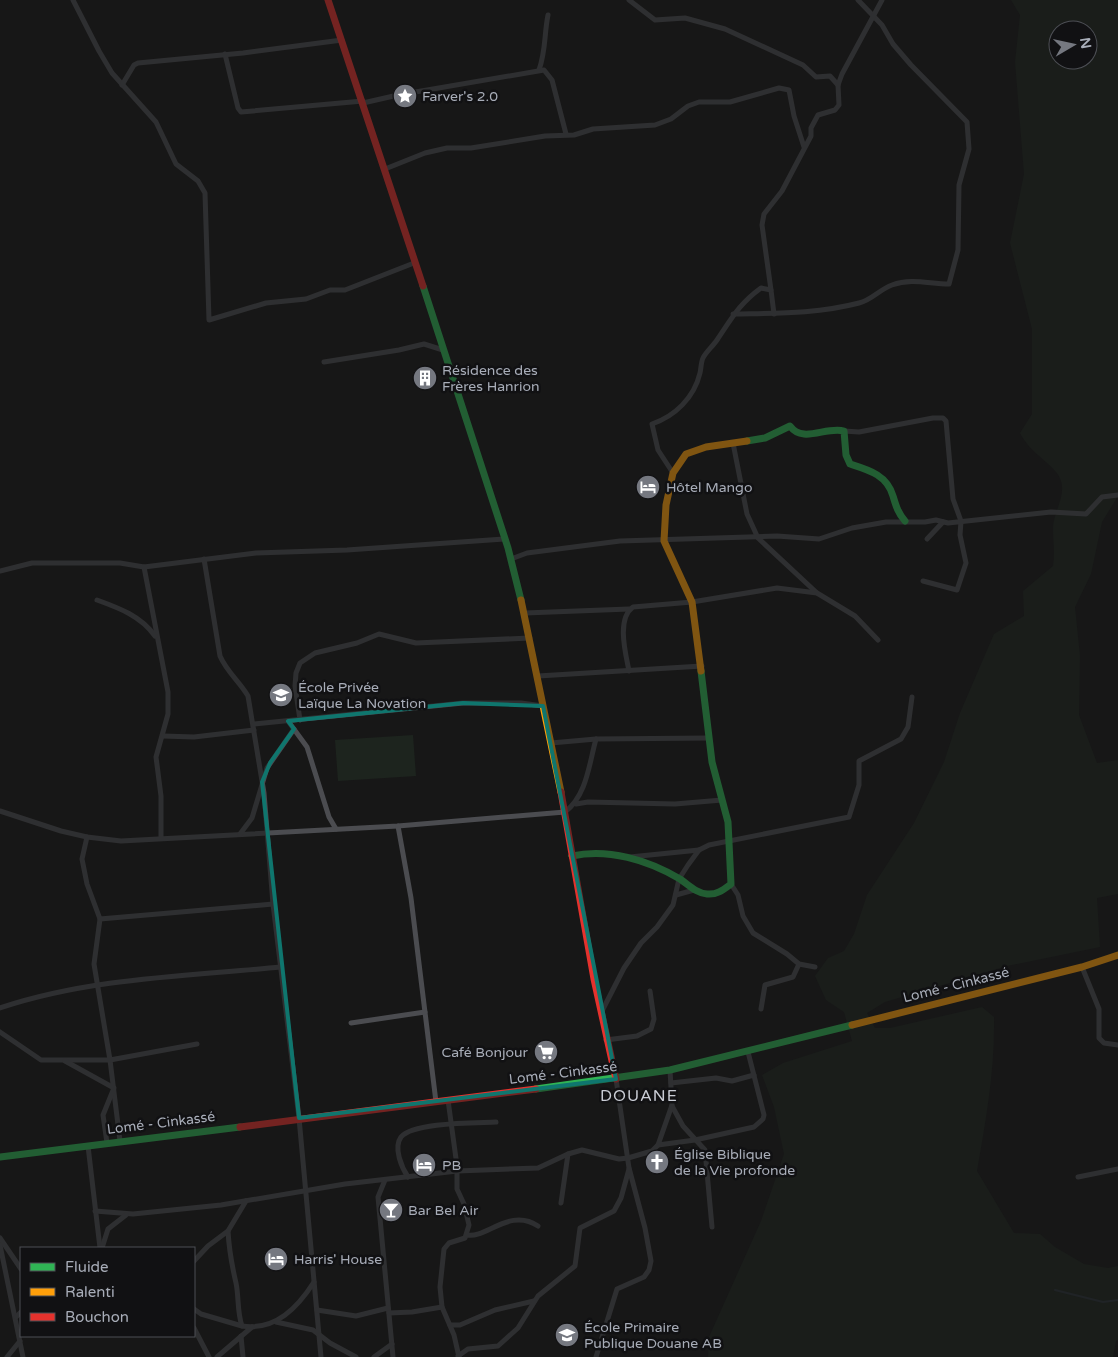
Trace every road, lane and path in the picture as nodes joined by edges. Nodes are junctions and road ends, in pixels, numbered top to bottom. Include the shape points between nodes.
1 (73, 0) edge
2 (328, 0) edge
3 (629, 0) edge
4 (858, 0) edge
5 (882, 0) edge
6 (866, 11) junction
7 (548, 15) dead end
8 (873, 17) junction
9 (868, 26) junction
10 (342, 40) junction
11 (225, 54) junction
12 (539, 70) junction
13 (122, 85) junction
14 (838, 85) junction
15 (363, 102) junction
16 (566, 134) junction
17 (804, 147) junction
18 (385, 169) junction
19 (414, 263) junction
20 (771, 290) junction
21 (733, 314) junction
22 (774, 314) junction
23 (443, 350) junction
24 (324, 362) dead end
25 (844, 431) junction
26 (733, 443) junction
27 (673, 473) junction
28 (1118, 495) edge
29 (905, 521) junction
30 (961, 521) junction
31 (944, 522) junction
32 (504, 538) junction
33 (758, 538) junction
34 (927, 539) dead end
35 (664, 541) junction
36 (204, 559) junction
37 (511, 560) junction
38 (144, 567) junction
39 (0, 571) edge
40 (923, 582) dead end
41 (817, 593) junction
42 (97, 600) dead end
43 (692, 602) junction
44 (629, 609) junction
45 (525, 613) junction
46 (156, 636) junction
47 (530, 638) junction
48 (878, 640) dead end
49 (702, 666) junction
50 (630, 671) junction
51 (538, 676) junction
52 (912, 697) dead end
53 (543, 706) junction
54 (300, 720) junction
55 (288, 721) junction
56 (254, 727) junction
57 (294, 729) junction
58 (163, 736) junction
59 (596, 738) junction
60 (709, 738) junction
61 (550, 743) junction
62 (262, 782) junction
63 (722, 800) junction
64 (576, 804) junction
65 (0, 811) edge
66 (565, 812) junction
67 (398, 826) junction
68 (336, 829) junction
69 (266, 833) junction
70 (240, 834) junction
71 (87, 837) junction
72 (162, 838) junction
73 (730, 840) junction
74 (699, 850) junction
75 (572, 856) junction
76 (628, 857) junction
77 (679, 879) junction
78 (732, 884) junction
79 (694, 890) junction
80 (676, 895) junction
81 (273, 904) junction
82 (100, 919) junction
83 (1118, 955) edge
84 (799, 964) junction
85 (281, 967) junction
86 (1082, 967) junction
87 (814, 968) dead end
88 (98, 986) junction
89 (650, 991) dead end
90 (0, 1008) edge
91 (761, 1009) dead end
92 (425, 1012) junction
93 (601, 1013) junction
94 (350, 1023) dead end
95 (0, 1032) edge
96 (606, 1040) junction
97 (198, 1044) dead end
98 (1118, 1045) edge
99 (748, 1052) junction
100 (110, 1060) junction
101 (65, 1061) junction
102 (670, 1070) junction
103 (754, 1075) junction
104 (616, 1079) junction
105 (671, 1083) junction
106 (114, 1088) junction
107 (448, 1100) junction
108 (436, 1102) junction
109 (672, 1105) junction
110 (299, 1118) junction
111 (496, 1122) dead end
112 (451, 1124) junction
113 (695, 1140) junction
114 (120, 1141) junction
115 (107, 1143) junction
116 (658, 1145) junction
117 (88, 1146) junction
118 (568, 1154) junction
119 (0, 1157) edge
120 (628, 1158) junction
121 (629, 1168) junction
122 (1118, 1169) edge
123 (457, 1171) junction
124 (1078, 1177) dead end
125 (408, 1178) junction
126 (386, 1180) junction
127 (306, 1192) junction
128 (246, 1201) junction
129 (561, 1203) dead end
130 (95, 1211) junction
131 (127, 1214) junction
132 (538, 1226) dead end
133 (712, 1227) dead end
134 (228, 1231) junction
135 (467, 1235) junction
136 (0, 1238) edge
137 (0, 1245) edge
138 (101, 1247) edge
139 (101, 1247) edge
140 (195, 1260) edge
141 (20, 1268) edge
142 (314, 1282) junction
143 (534, 1301) junction
144 (442, 1307) junction
145 (195, 1310) edge
146 (317, 1310) junction
147 (389, 1311) junction
148 (20, 1313) edge
149 (16, 1317) junction
150 (275, 1322) junction
151 (450, 1325) junction
152 (242, 1326) junction
153 (253, 1326) junction
154 (195, 1330) edge
155 (320, 1335) junction
156 (242, 1336) junction
157 (20, 1341) junction
158 (392, 1344) junction
159 (7, 1357) edge
160 (23, 1357) edge
161 (209, 1357) edge
162 (217, 1357) edge
163 (243, 1357) edge
164 (321, 1357) edge
165 (356, 1357) edge
166 (374, 1357) edge
167 (393, 1357) edge
168 (458, 1357) edge
169 (596, 1357) edge

1 - 13 street via 99,51
2 - 10 main road
3 - 14 street via 655,20 685,18 725,29 803,66 815,77 830,76
4 - 6 street
5 - 8 street
6 - 8 street
6 - 9 street
7 - 12 street via 546,50
8 - 9 street
8 - 22 street via 910,65 967,122 969,152 960,185 958,250 952,278 949,284 910,281 890,285 859,303
9 - 14 street
10 - 11 street
10 - 15 main road
11 - 13 street via 136,64
11 - 15 street via 241,112
12 - 15 street
12 - 16 street via 547,70 550,74
13 - 19 street via 156,122 176,164 198,181 205,193 209,320 266,303 306,299 330,290 345,290
14 - 17 street via 838,105 835,110 818,115
15 - 18 main road
16 - 17 street via 655,125 699,102 730,102 779,88 789,90
16 - 18 street via 471,148 447,148
17 - 20 street via 782,191 764,214 762,225
18 - 19 main road
19 - 23 main road
20 - 21 street via 761,288
20 - 22 street
21 - 22 street
21 - 27 street via 703,358 700,375 680,409 652,424 658,450
23 - 24 street via 424,344
23 - 32 main road
25 - 26 main road via 836,429 802,435 795,434 790,426 786,426 765,438
25 - 29 main road via 850,464 884,478 892,490 899,516
25 - 30 street via 859,432 943,418 948,432 954,499
26 - 27 main road via 686,454
26 - 33 street via 747,514
27 - 35 main road via 666,505
28 - 30 street via 1102,497 1086,514 1051,512
29 - 31 street
29 - 33 street via 852,528 819,539
30 - 31 street
30 - 40 street via 960,535 966,563 959,589
31 - 34 street
32 - 36 street
32 - 37 main road
33 - 35 street
33 - 41 street
35 - 37 street via 620,541 561,548 527,553
35 - 43 main road
36 - 38 street
36 - 56 street via 220,656 226,670 248,696
37 - 45 main road
38 - 39 street via 120,563 32,564
38 - 46 street
41 - 43 street via 777,588
41 - 48 street via 855,616
42 - 46 street via 125,610
43 - 44 street
43 - 49 main road
44 - 45 street
44 - 50 street via 622,636
45 - 47 main road
46 - 58 street via 167,687 168,714
47 - 51 main road
47 - 54 street via 416,643 379,634 315,653 300,663 296,673
49 - 50 street
49 - 60 main road
50 - 51 street
51 - 53 main road
52 - 73 street via 908,727 901,739 858,760 858,785 849,817
53 - 54 street via 463,703
53 - 61 main road
54 - 55 street
55 - 56 street
55 - 57 street
56 - 58 street via 194,737
56 - 62 street
57 - 62 street via 270,763
57 - 68 street via 307,747 329,817
58 - 72 street via 156,757
59 - 60 street
59 - 61 street
59 - 64 street
60 - 63 main road
61 - 66 main road
62 - 69 street
62 - 70 street via 252,818
63 - 64 street via 675,804
63 - 73 main road
64 - 66 street
65 - 71 street
66 - 67 street
66 - 75 main road
67 - 68 street
67 - 92 street via 407,867
68 - 69 street
69 - 70 street
69 - 81 street
70 - 72 street
71 - 72 street via 121,841
71 - 82 street via 82,859
73 - 74 street
73 - 78 main road
74 - 76 street
74 - 77 street
75 - 76 main road via 591,852
75 - 93 main road
76 - 77 main road
77 - 79 main road
77 - 80 street
78 - 79 main road via 719,893 706,894
78 - 84 street via 750,929
79 - 80 street
80 - 93 street via 673,905 657,927 644,938 624,968
81 - 82 street
81 - 85 street
82 - 88 street via 94,964
83 - 86 main road, Lomé - Cinkassé
84 - 87 street
84 - 91 street via 793,977 765,985
85 - 88 street
85 - 110 street
86 - 98 street via 1099,1009 1099,1038 1104,1044
86 - 99 main road, Lomé - Cinkassé
88 - 90 street via 34,997
88 - 100 street
89 - 96 street via 654,1018 651,1029 637,1036
92 - 94 street
92 - 108 street
93 - 96 main road
95 - 101 street via 41,1060
96 - 104 main road
97 - 100 street
99 - 102 main road, Lomé - Cinkassé
99 - 103 street
100 - 101 street
100 - 106 street
101 - 106 street
102 - 104 main road, Lomé - Cinkassé
102 - 105 street
103 - 105 street via 732,1081 716,1078
103 - 113 street via 764,1115 760,1123
104 - 107 main road, Lomé - Cinkassé
104 - 120 street
105 - 109 street
106 - 114 street
106 - 115 street via 103,1115
107 - 108 main road, Lomé - Cinkassé
107 - 112 street
108 - 110 main road, Lomé - Cinkassé
109 - 113 street via 678,1120
109 - 116 street
110 - 114 main road, Lomé - Cinkassé
110 - 127 street
111 - 112 street
112 - 123 street
112 - 125 street via 417,1129 400,1138 400,1158
113 - 116 street
113 - 133 street via 705,1150
114 - 115 main road, Lomé - Cinkassé
115 - 117 main road, Lomé - Cinkassé
116 - 120 street via 652,1151
117 - 119 main road, Lomé - Cinkassé
117 - 130 street
118 - 120 street via 582,1150 619,1159
118 - 123 street via 538,1168
118 - 129 street
120 - 121 street
121 - 143 street via 614,1211 580,1228 575,1266
121 - 169 street via 645,1228 650,1266 644,1277 617,1289
122 - 124 street
123 - 125 street
123 - 135 street via 457,1189 467,1212
125 - 126 street
126 - 127 street
126 - 147 street via 378,1197
127 - 128 street
127 - 142 street
128 - 131 street
128 - 134 street
130 - 131 street
130 - 138 street
131 - 139 street via 108,1229
132 - 135 street via 526,1221 504,1222 474,1236
134 - 140 street
134 - 152 street
135 - 144 street via 444,1249 440,1287
136 - 141 street
137 - 149 street
142 - 146 street
142 - 150 street via 297,1307
143 - 151 street via 494,1310 460,1325
143 - 168 street via 518,1328 498,1346 468,1349
144 - 147 street via 412,1312
144 - 151 street
145 - 152 street
146 - 147 street via 356,1316
146 - 155 street
147 - 158 street
148 - 149 street
149 - 157 street
150 - 153 street
150 - 155 street via 308,1328
151 - 168 street
152 - 153 street
153 - 156 street
154 - 161 street
155 - 164 street
155 - 165 street
156 - 162 street
156 - 163 street
157 - 159 street
157 - 160 street
158 - 166 street
158 - 167 street

